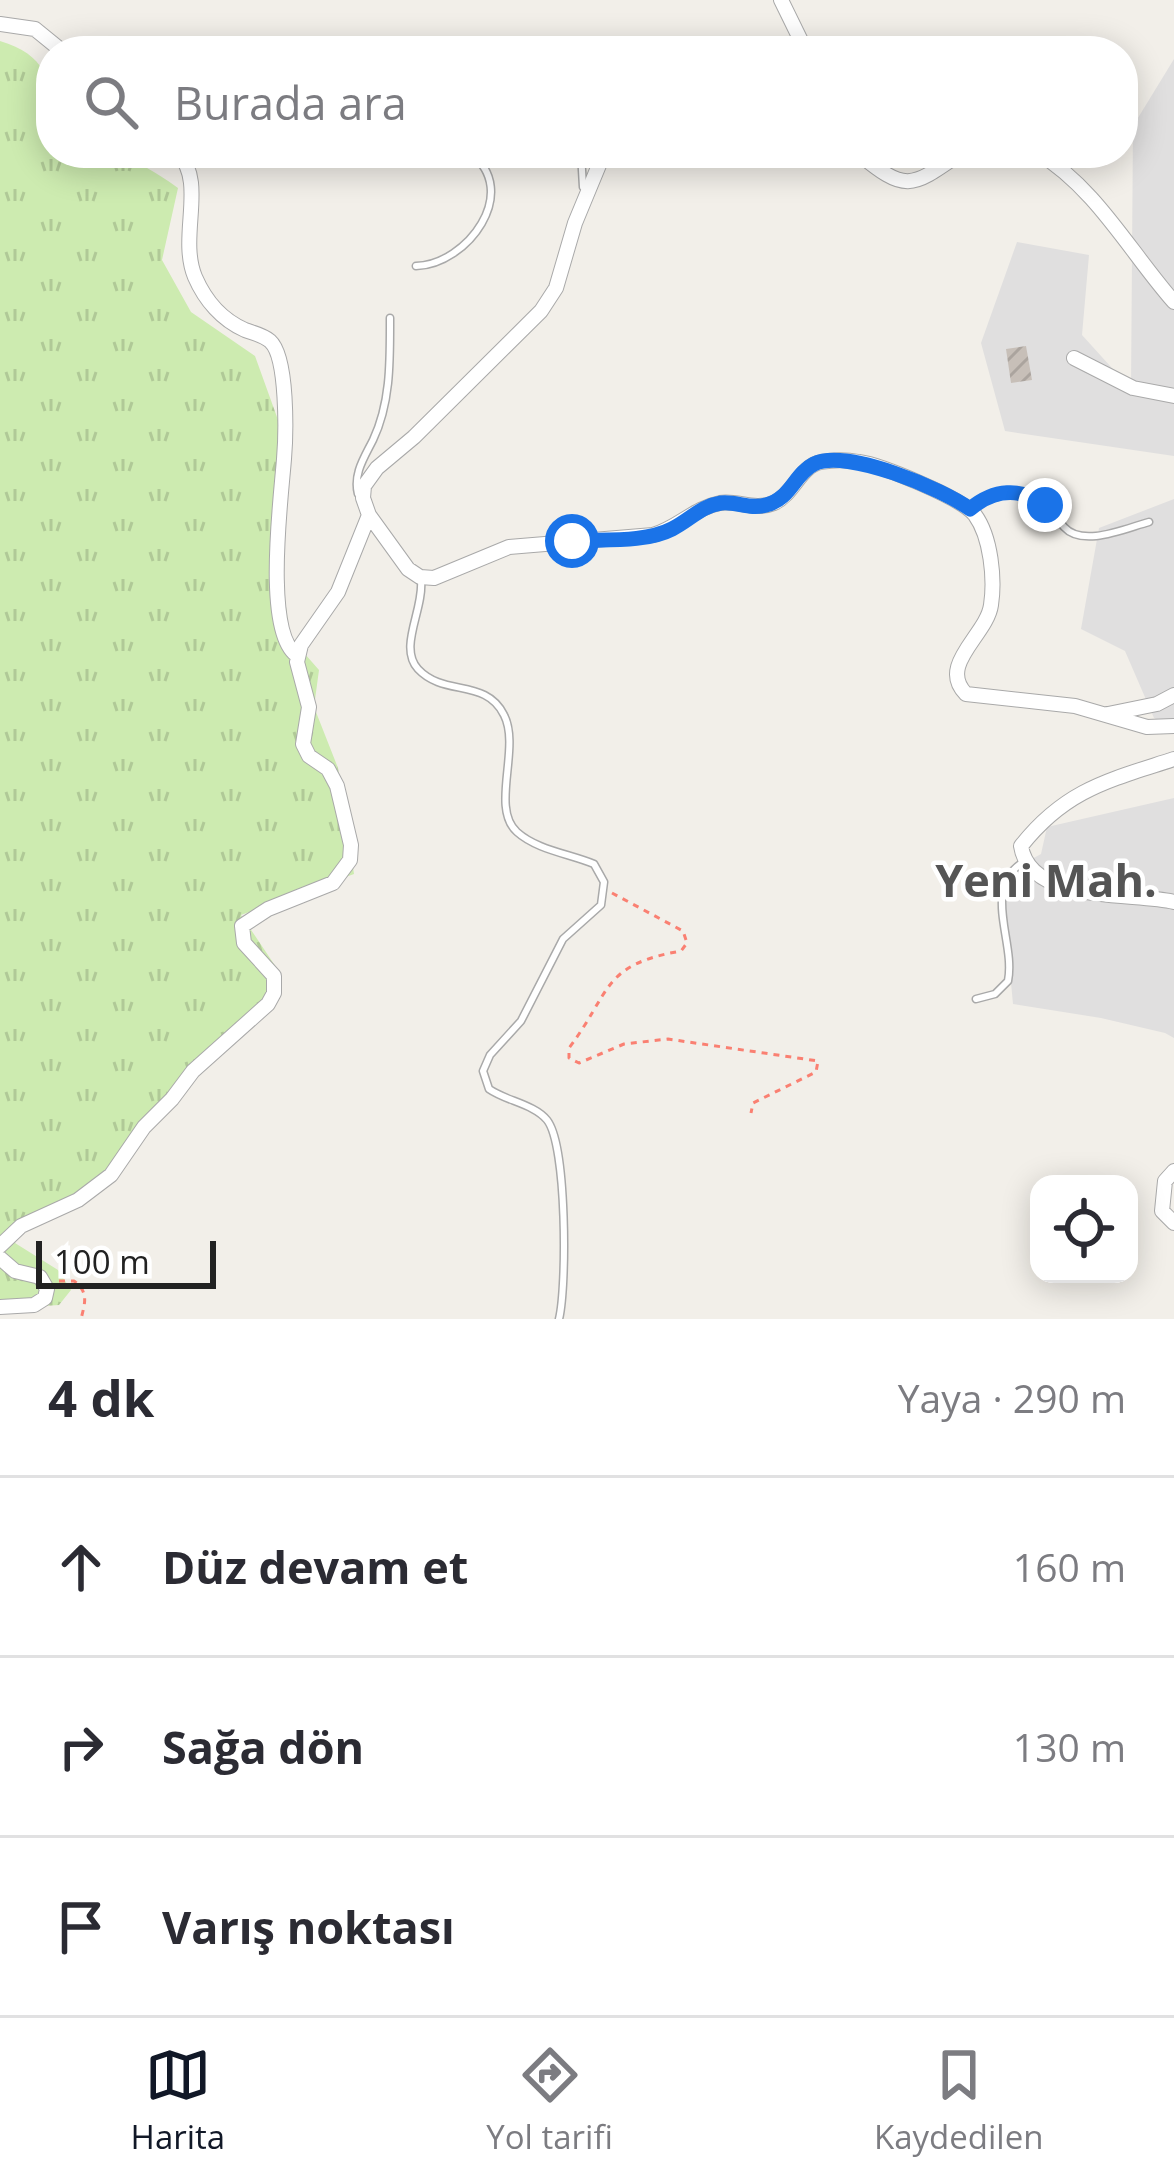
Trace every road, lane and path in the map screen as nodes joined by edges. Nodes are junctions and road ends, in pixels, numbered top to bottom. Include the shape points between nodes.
1 (781, 0) edge
2 (0, 24) edge
3 (44, 36) edge
4 (799, 36) edge
5 (187, 168) edge
6 (485, 168) edge
7 (582, 168) edge
8 (598, 168) edge
9 (876, 168) edge
10 (940, 168) edge
11 (1060, 168) edge
12 (588, 194) junction
13 (416, 266) dead end
14 (1174, 302) edge
15 (390, 318) dead end
16 (1074, 358) dead end
17 (1174, 396) edge
18 (363, 498) junction
19 (970, 509) junction
20 (369, 515) junction
21 (1149, 522) dead end
22 (421, 577) junction
23 (298, 656) junction
24 (1174, 695) edge
25 (1103, 715) junction
26 (1174, 726) edge
27 (1174, 759) edge
28 (1024, 861) junction
29 (605, 890) junction
30 (1174, 902) edge
31 (976, 999) dead end
32 (751, 1112) dead end
33 (1174, 1171) edge
34 (1174, 1223) edge
35 (0, 1246) edge
36 (0, 1258) edge
37 (46, 1284) junction
38 (0, 1307) edge
39 (81, 1319) edge
40 (560, 1319) edge

1 - 4 street
2 - 3 street
5 - 23 street via 186,240 202,290 224,317 266,338 280,361 285,443 275,572 285,643
6 - 13 lane via 489,202 473,237 456,253
7 - 12 lane
8 - 12 street
9 - 10 street via 910,183
11 - 14 street
12 - 18 street via 541,310 377,468
15 - 18 lane via 387,398 355,483
16 - 17 street via 1133,388
18 - 20 street
19 - 21 lane via 1018,491 1081,536
19 - 22 street via 861,462 824,461 768,505 724,502 653,535 509,547
19 - 25 street via 986,538 992,602 967,646 958,686 966,694
20 - 22 street
20 - 23 street via 338,592
22 - 29 lane via 409,644 415,664 438,685 475,689 496,703 509,731 510,824 594,864
23 - 35 street via 309,707 303,744 337,786 348,867 333,884 242,926 244,944 272,972 268,1004 193,1071 111,1174
24 - 25 street
25 - 26 street
27 - 28 street via 1082,793 1029,836
28 - 30 street via 1081,892
28 - 31 lane via 1002,888 1008,981
29 - 32 path via 683,932 686,943 621,971 569,1058 579,1063 625,1044 668,1039 818,1061 816,1072 753,1103
29 - 40 lane via 597,912 558,946 521,1021 483,1071 489,1089 541,1114 555,1133 564,1242
33 - 34 street via 1165,1180 1162,1211
36 - 37 street
37 - 38 street via 38,1303
37 - 39 path via 77,1283 86,1298

